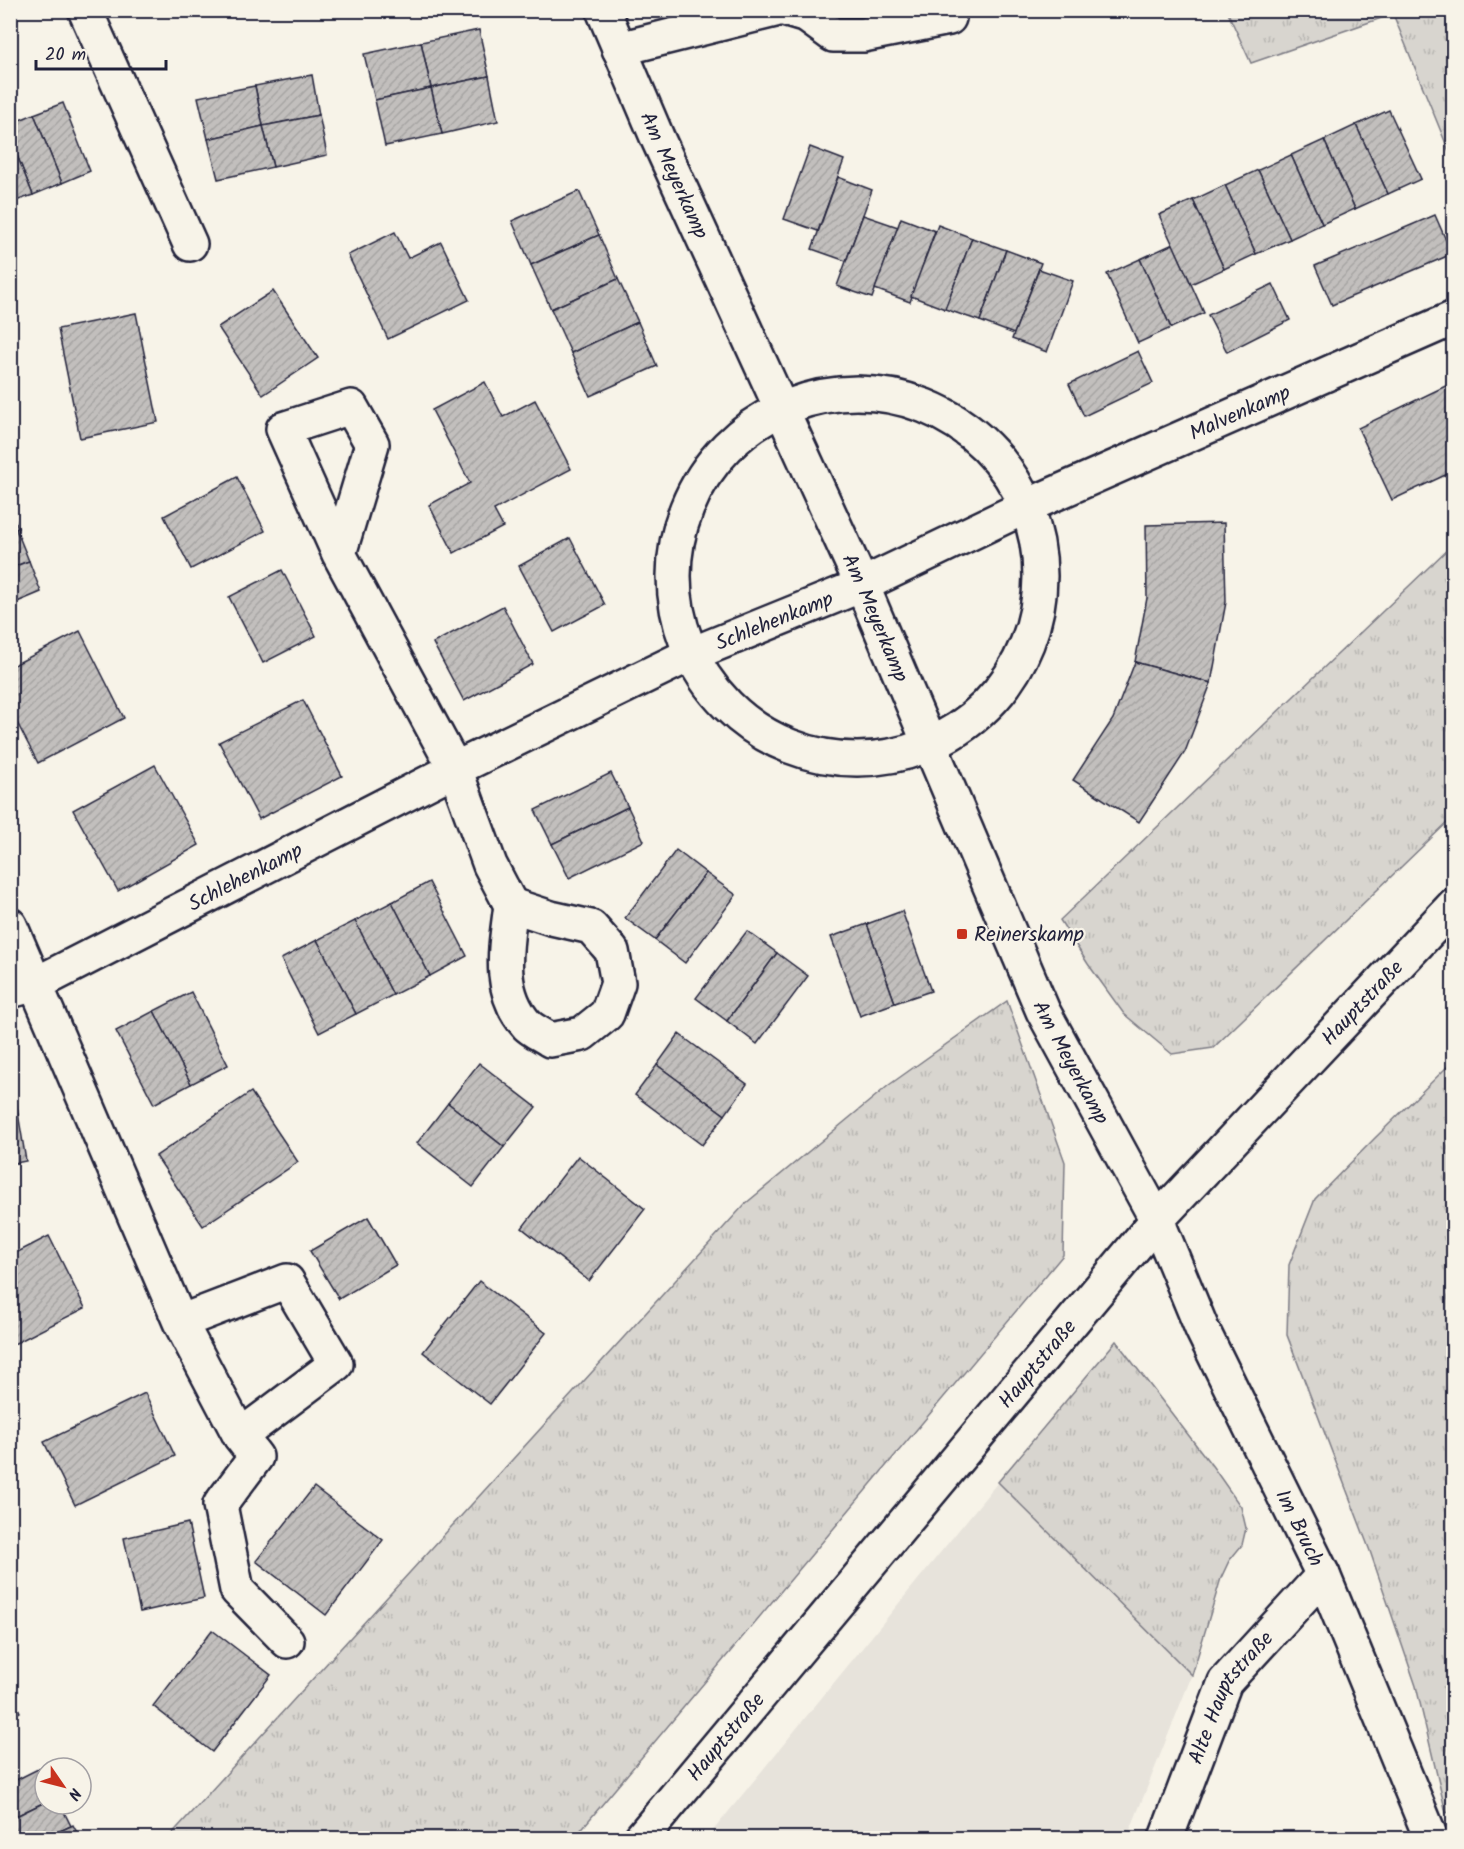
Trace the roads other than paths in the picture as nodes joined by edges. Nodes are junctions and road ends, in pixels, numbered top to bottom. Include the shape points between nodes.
1 (85, 10) edge
2 (603, 10) edge
3 (775, 10) edge
4 (787, 10) edge
5 (949, 18) dead end
6 (619, 49) junction
7 (190, 244) dead end
8 (1454, 318) edge
9 (782, 408) junction
10 (1027, 506) junction
11 (339, 554) dead end
12 (862, 585) junction
13 (687, 656) junction
14 (933, 749) junction
15 (455, 769) junction
16 (511, 905) dead end
17 (1454, 905) edge
18 (10, 925) edge
19 (23, 988) edge
20 (1158, 1220) junction
21 (180, 1322) junction
22 (240, 1436) junction
23 (1323, 1575) junction
24 (287, 1641) dead end
25 (641, 1839) edge
26 (1166, 1839) edge
27 (1431, 1839) edge

1 - 7 street
2 - 6 street, Am Meyerkamp
3 - 6 street
4 - 5 street via 807,16 833,34 863,35
6 - 9 street, Am Meyerkamp
8 - 10 street, Malvenkamp
9 - 10 street via 842,387 900,394 975,439 1004,467
9 - 12 street, Am Meyerkamp
9 - 13 street, Schlehenkamp via 704,465 670,561
10 - 12 street, Malvenkamp
10 - 14 street via 1041,547 1042,594 1023,659 1007,682
11 - 15 street
12 - 13 street, Schlehenkamp
12 - 14 street, Am Meyerkamp
13 - 14 street, Schlehenkamp via 751,729 856,762
13 - 15 street, Schlehenkamp
14 - 20 street, Am Meyerkamp via 1043,1011
15 - 16 street via 490,865
15 - 19 street, Schlehenkamp
17 - 20 street, Hauptstraße
18 - 19 street
19 - 21 street
20 - 23 street, Im Bruch via 1202,1329
20 - 25 street, Hauptstraße
21 - 22 street
21 - 22 street via 286,1281 336,1364
22 - 24 street via 256,1457 220,1506 237,1590
23 - 26 street, Alte Hauptstraße via 1225,1682
23 - 27 street, Im Bruch

